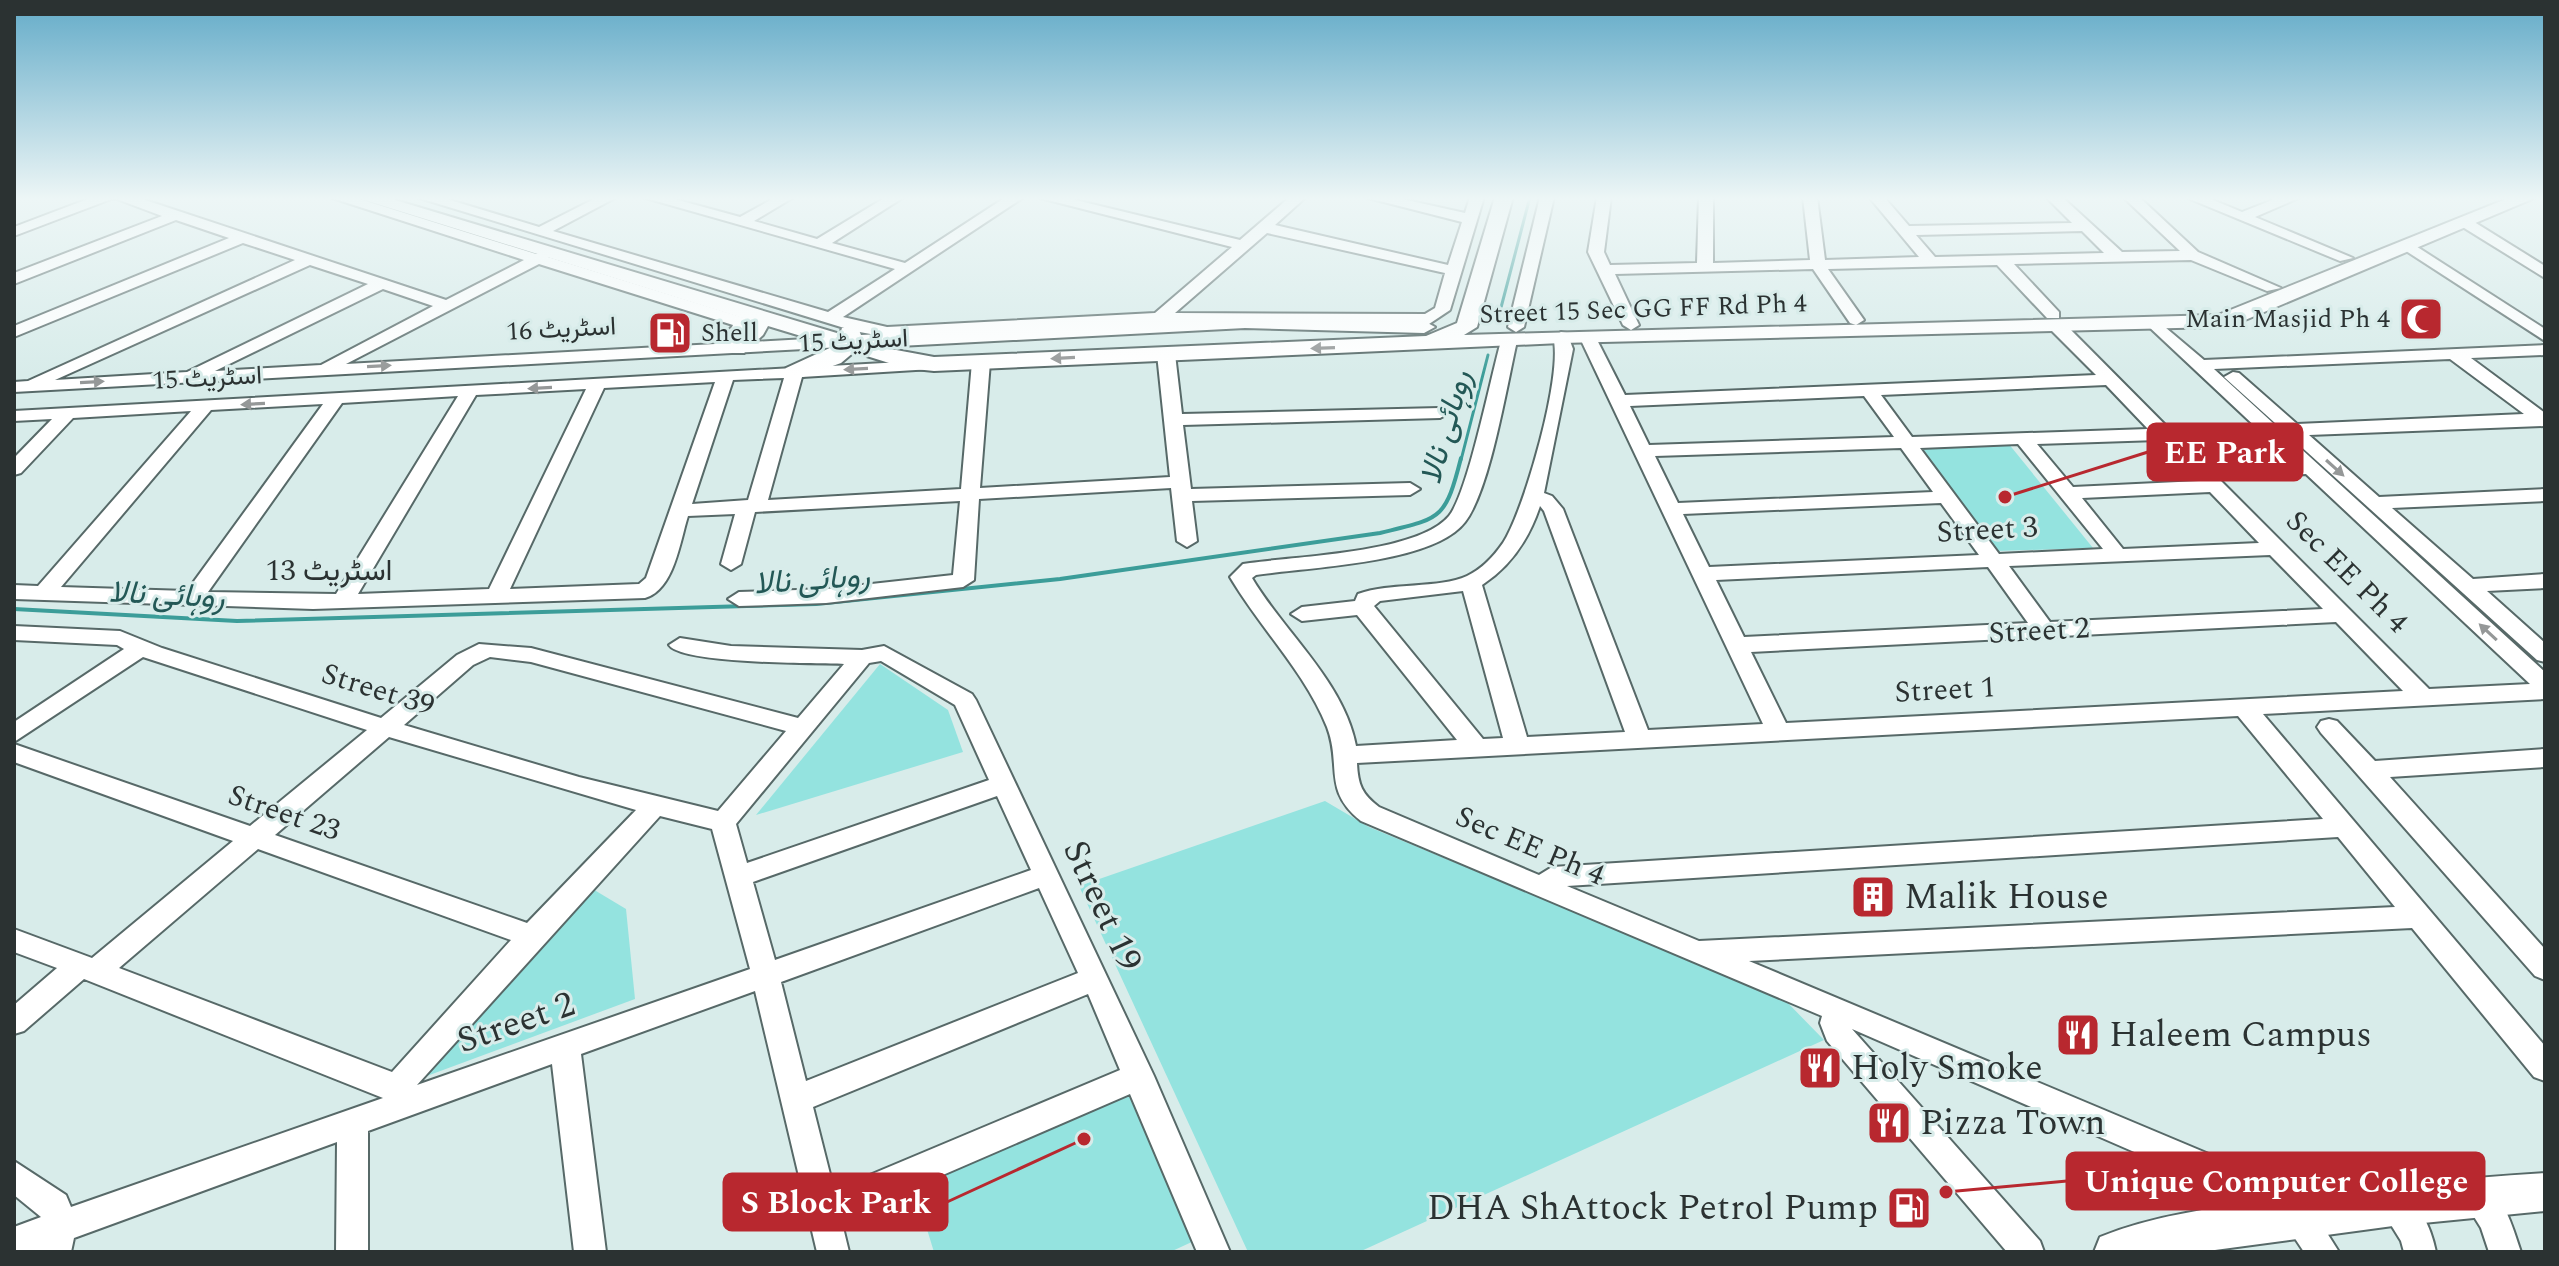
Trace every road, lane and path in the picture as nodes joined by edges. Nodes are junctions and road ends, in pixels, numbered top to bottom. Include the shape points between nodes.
1 (72, 256) edge
2 (198, 256) edge
3 (301, 256) edge
4 (542, 256) joint
5 (587, 256) edge
6 (621, 256) edge
7 (863, 256) edge
8 (925, 256) edge
9 (1230, 256) edge
10 (1390, 256) edge
11 (1461, 256) edge
12 (1473, 256) edge
13 (1532, 256) edge
14 (1598, 256) edge
15 (1705, 256) edge
16 (1817, 256) edge
17 (1926, 256) edge
18 (2166, 256) edge
19 (2196, 256) edge
20 (2340, 256) edge
21 (2351, 256) edge
22 (2384, 256) edge
23 (2423, 256) edge
24 (2518, 256) edge
25 (2119, 258) joint
26 (2345, 258) junction
27 (310, 259) junction
28 (2002, 261) junction
29 (1932, 263) junction
30 (1818, 266) junction
31 (907, 268) junction
32 (1705, 268) junction
33 (1604, 270) junction
34 (1455, 271) junction
35 (2545, 273) edge
36 (14, 279) edge
37 (382, 284) junction
38 (2273, 288) junction
39 (446, 305) junction
40 (749, 317) junction
41 (830, 318) junction
42 (2231, 319) junction
43 (1856, 320) junction
44 (2055, 320) junction
45 (1160, 321) junction
46 (2163, 322) junction
47 (1631, 325) junction
48 (14, 332) edge
49 (1456, 332) junction
50 (923, 334) junction
51 (1513, 334) junction
52 (1587, 336) junction
53 (2545, 336) edge
54 (1550, 337) junction
55 (858, 341) junction
56 (728, 348) junction
57 (2545, 350) edge
58 (2453, 353) junction
59 (1166, 354) junction
60 (2203, 358) junction
61 (981, 362) junction
62 (934, 364) junction
63 (328, 369) junction
64 (794, 373) junction
65 (726, 376) junction
66 (191, 377) junction
67 (2110, 380) junction
68 (34, 385) junction
69 (597, 385) junction
70 (14, 387) edge
71 (1867, 388) junction
72 (470, 391) junction
73 (336, 399) junction
74 (303, 401) junction
75 (1620, 401) junction
76 (205, 406) junction
77 (68, 413) junction
78 (1440, 413) dead end
79 (17, 418) edge
80 (1175, 420) junction
81 (2544, 420) edge
82 (2292, 430) junction
83 (2162, 434) junction
84 (2022, 437) junction
85 (1907, 441) junction
86 (1643, 451) junction
87 (2310, 468) junction
88 (14, 469) edge
89 (2207, 479) junction
90 (1180, 489) junction
91 (1410, 489) dead end
92 (2068, 493) junction
93 (971, 494) junction
94 (2535, 495) edge
95 (1536, 497) junction
96 (1947, 497) junction
97 (2374, 503) junction
98 (752, 506) junction
99 (1672, 509) junction
100 (678, 511) junction
101 (2545, 511) edge
102 (1187, 541) dead end
103 (2276, 548) junction
104 (2117, 554) junction
105 (1993, 559) junction
106 (731, 564) dead end
107 (1701, 574) junction
108 (2545, 581) edge
109 (1471, 583) junction
110 (2469, 586) junction
111 (14, 592) edge
112 (44, 593) junction
113 (495, 598) junction
114 (739, 599) dead end
115 (191, 600) junction
116 (343, 601) junction
117 (1363, 607) junction
118 (1302, 614) dead end
119 (2341, 615) junction
120 (2045, 631) junction
121 (14, 633) edge
122 (680, 645) dead end
123 (1737, 645) junction
124 (144, 646) junction
125 (2545, 655) edge
126 (862, 657) junction
127 (2545, 688) edge
128 (2422, 696) junction
129 (2244, 707) junction
130 (389, 727) junction
131 (802, 727) junction
132 (2329, 727) dead end
133 (1778, 730) junction
134 (14, 734) edge
135 (1639, 738) junction
136 (1517, 744) junction
137 (1475, 746) junction
138 (14, 753) edge
139 (1347, 755) junction
140 (2545, 758) edge
141 (2369, 770) junction
142 (1005, 784) junction
143 (654, 807) junction
144 (723, 822) junction
145 (2346, 827) junction
146 (257, 837) junction
147 (739, 876) junction
148 (1044, 876) junction
149 (1542, 889) junction
150 (2422, 917) junction
151 (532, 936) junction
152 (14, 940) edge
153 (1693, 952) junction
154 (2545, 968) edge
155 (87, 969) junction
156 (766, 977) junction
157 (1095, 979) junction
158 (1838, 1010) junction
159 (14, 1022) edge
160 (565, 1046) junction
161 (2545, 1068) edge
162 (1139, 1076) junction
163 (398, 1096) junction
164 (797, 1099) junction
165 (353, 1123) junction
166 (14, 1176) edge
167 (2545, 1192) edge
168 (2477, 1196) junction
169 (2394, 1204) junction
170 (825, 1210) junction
171 (2299, 1217) junction
172 (57, 1239) edge
173 (14, 1243) edge
174 (1212, 1251) edge
175 (352, 1252) edge
176 (590, 1252) edge
177 (833, 1252) edge
178 (2028, 1252) edge
179 (2115, 1252) edge
180 (2323, 1252) edge
181 (2420, 1252) edge
182 (2505, 1252) edge

1 - 36 street
2 - 48 street
3 - 27 street
4 - 39 street
4 - 40 main road
5 - 55 main road
6 - 41 street
7 - 31 street
8 - 31 street
9 - 45 street
10 - 34 street
11 - 34 street
12 - 49 main road
13 - 51 street
14 - 33 street
15 - 32 street
16 - 30 street
17 - 29 street
18 - 25 street
19 - 38 street
20 - 26 street
21 - 26 main road
22 - 42 main road, Street 15 Sec GG FF Rd Ph 4
23 - 53 street
24 - 35 street
25 - 28 street
26 - 38 main road
27 - 37 street
27 - 68 street
28 - 29 street
28 - 44 street, Sec EE Ph 4
29 - 30 street
30 - 32 street
30 - 43 street
31 - 41 street
32 - 33 street
33 - 47 street
34 - 45 street via 1442,310 1429,319
37 - 39 street
37 - 66 street
38 - 44 main road via 2211,311
39 - 63 street
40 - 55 main road
40 - 56 main road via 756,331
41 - 50 street via 876,331
42 - 46 main road, Street 15 Sec GG FF Rd Ph 4
42 - 60 main road
43 - 44 main road
43 - 47 main road
44 - 46 main road, Street 15 Sec GG FF Rd Ph 4
44 - 52 main road, Street 15 Sec GG FF Rd Ph 4
44 - 67 street, Sec EE Ph 4
45 - 49 main road, اسٹریٹ 16 via 1322,322
45 - 50 main road, اسٹریٹ 16
46 - 60 street
47 - 51 main road
49 - 51 main road, Street 15 Sec GG FF Rd Ph 4
49 - 54 main road
49 -> 59 main road, اسٹریٹ 15 via 1354,347
50 - 55 main road, اسٹریٹ 16
51 - 54 main road, Street 15 Sec GG FF Rd Ph 4
51 - 139 street, Sec EE Ph 4 via 1471,491 1450,527 1397,547 1243,572 1244,582 1322,691
52 - 54 main road, Street 15 Sec GG FF Rd Ph 4
52 - 75 street
54 - 95 street via 1565,349
55 - 56 street, اسٹریٹ 16
55 - 62 main road via 905,361
55 - 64 main road via 833,358
63 -> 56 street, اسٹریٹ 16
57 - 58 street
58 - 60 street
58 - 81 street
59 -> 61 main road, اسٹریٹ 15
59 - 80 street
60 - 82 street
60 - 87 street
61 - 62 main road, اسٹریٹ 15
61 - 93 street
62 -> 64 street, اسٹریٹ 15
63 - 66 street, اسٹریٹ 16
63 - 74 street
64 - 65 street, اسٹریٹ 15
64 - 98 street
65 - 69 street, اسٹریٹ 15
65 - 100 street
68 -> 66 street, اسٹریٹ 16
67 - 71 street
67 - 83 street, Sec EE Ph 4
68 - 70 street, اسٹریٹ 16
69 -> 72 street, اسٹریٹ 15
69 - 113 street
71 - 75 street
71 - 85 street
72 - 73 street, اسٹریٹ 15
72 - 116 street
73 - 74 street, اسٹریٹ 15
73 - 115 street
74 -> 76 street, اسٹریٹ 15
75 - 86 street
76 - 77 street, اسٹریٹ 15
76 - 112 street
77 - 79 street, اسٹریٹ 15
77 - 88 street
78 - 80 street
80 - 90 street
81 - 82 street
82 -> 97 street
83 - 84 street
83 - 89 street, Sec EE Ph 4
84 - 85 street
84 - 92 street
85 - 86 street
85 - 96 street
86 - 99 street
87 - 89 street
127 -> 87 street
89 - 92 street
89 - 103 street, Sec EE Ph 4
90 - 91 street
90 - 93 street
90 - 102 street
92 - 104 street
93 - 98 street
93 - 114 street via 963,580 826,596
94 - 97 street
94 - 101 street
95 - 109 street via 1496,566
95 - 135 street via 1553,509
96 - 99 street
96 - 105 street
97 - 110 street
98 - 100 street
98 - 106 street
99 - 107 street
100 - 113 street, اسٹریٹ 13 via 656,581 645,591
103 - 104 street, Street 3
103 - 119 street, Sec EE Ph 4
104 - 105 street, Street 3
105 - 107 street, Street 3
105 - 120 street
107 - 123 street
108 - 110 street
109 - 117 street via 1377,595 1366,599
109 - 136 street
110 - 125 street
111 - 112 street, اسٹریٹ 13
112 - 115 street, اسٹریٹ 13
113 - 116 street, اسٹریٹ 13
115 - 116 street, اسٹریٹ 13
117 - 118 street
117 - 137 street
119 - 120 street, Street 2
119 - 128 street, Sec EE Ph 4
120 - 123 street, Street 2
121 - 124 street, Street 39 via 120,638
122 - 126 street, Street 19 via 731,653
123 - 133 street
124 - 130 street, Street 39
124 - 134 street
126 - 131 street
126 - 142 street, Street 19 via 884,653 964,700
127 - 128 street, Street 1
128 - 129 street, Street 1
129 - 133 street, Street 1
129 - 145 street
130 - 131 street via 465,660 487,649 531,655
130 - 143 street, Street 39
130 - 146 street
131 - 144 street
132 - 141 street
133 - 135 street, Street 1
135 - 136 street, Street 1
136 - 137 street, Street 1
137 - 139 street, Street 1
138 - 146 street, Street 23
139 - 149 street, Sec EE Ph 4 via 1345,788 1357,806
140 - 141 street
141 - 154 street
142 - 147 street
142 - 148 street, Street 19
143 - 144 street, Street 39
143 - 151 street
144 - 147 street
145 - 149 street via 1552,877
145 - 150 street
146 - 151 street, Street 23
146 - 155 street
147 - 156 street
148 - 156 street, Street 2
148 - 157 street, Street 19
149 - 153 street, Sec EE Ph 4
150 - 153 street
150 - 161 street
151 - 163 street
152 - 155 street
153 - 158 street, Sec EE Ph 4
155 - 159 street
155 - 163 street
156 - 160 street, Street 2
156 - 164 street
157 - 162 street, Street 19
157 - 164 street
158 - 171 street, Sec EE Ph 4 via 2175,1151 2274,1197
158 - 178 street via 1837,1032
160 - 163 street, Street 2
160 - 176 street
162 - 170 street
162 - 174 street, Street 19
163 - 165 street, Street 2
164 - 170 street
165 - 172 street, Street 2
165 - 175 street
166 - 172 street via 55,1206
167 - 168 main road
168 - 169 main road
168 - 182 street via 2494,1220
169 - 171 main road
169 - 181 street via 2416,1234
170 - 177 street
171 - 179 main road via 2205,1229
171 - 180 street, Sec EE Ph 4
172 - 173 street, Street 2

